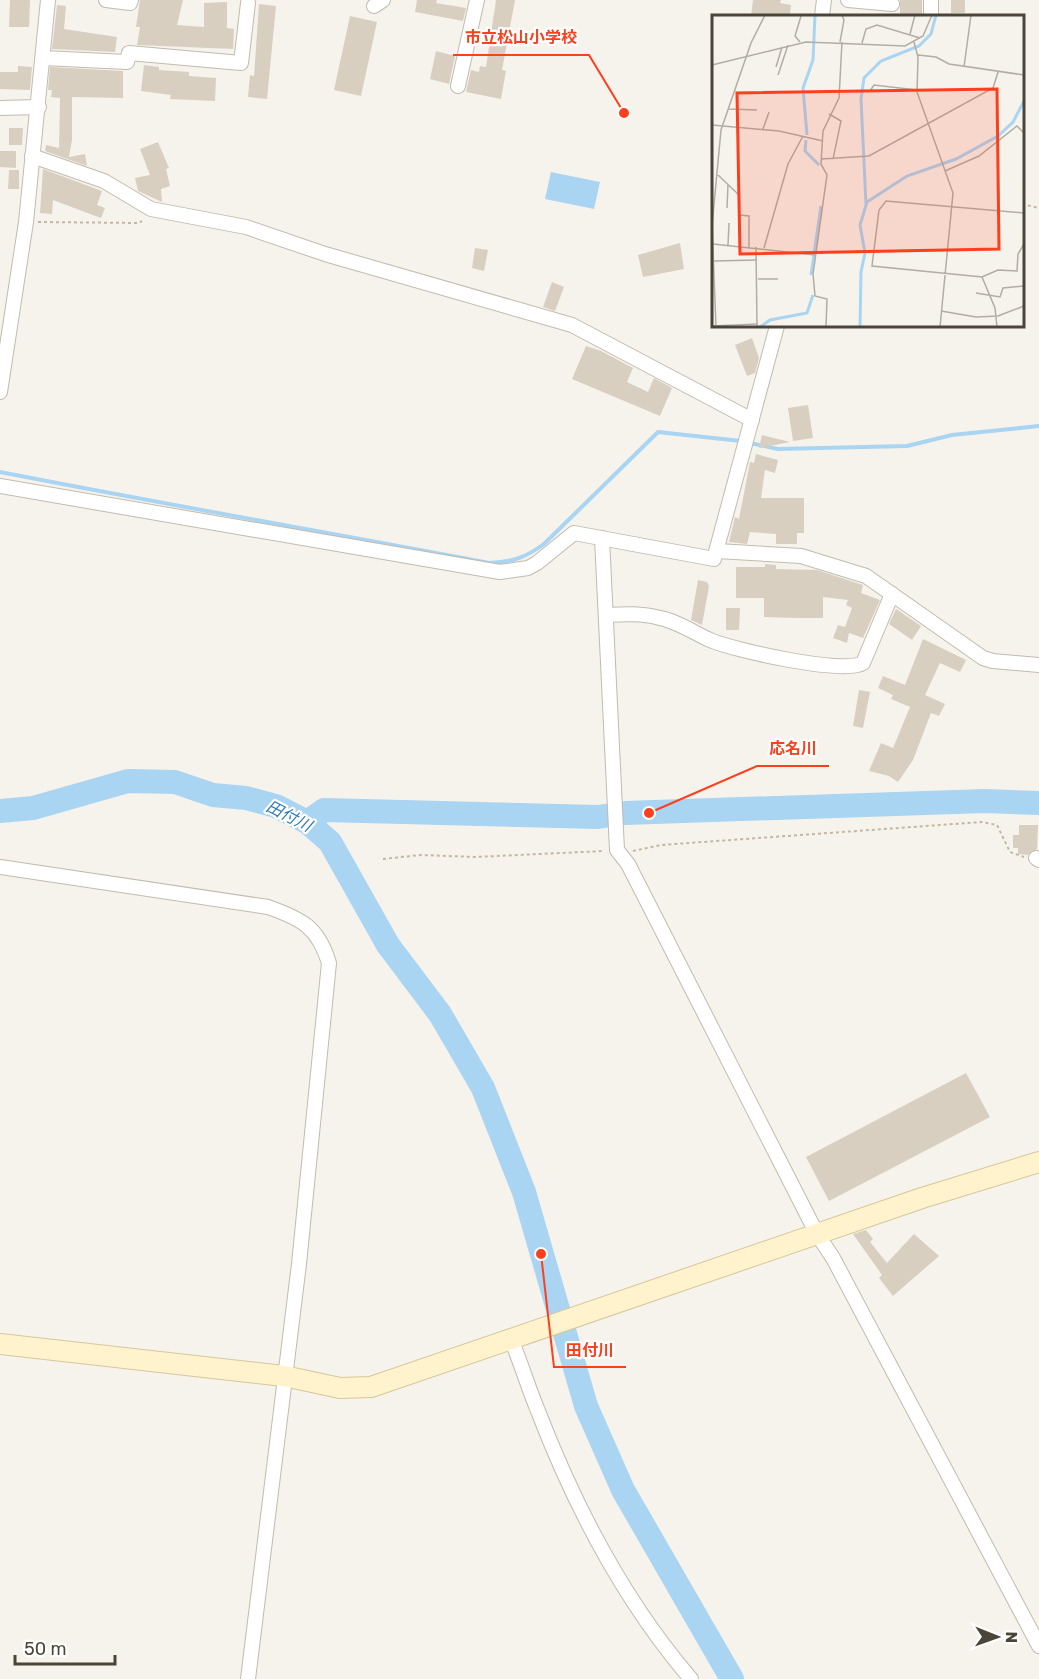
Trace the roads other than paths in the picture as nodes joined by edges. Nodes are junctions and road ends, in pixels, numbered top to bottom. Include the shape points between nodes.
1 (48, 0) edge
2 (106, 0) edge
3 (131, 0) edge
4 (477, 0) edge
5 (824, 0) edge
6 (848, 0) edge
7 (248, 3) dead end
8 (892, 4) dead end
9 (822, 15) edge
10 (43, 58) junction
11 (458, 86) dead end
12 (39, 106) junction
13 (0, 108) edge
14 (32, 156) junction
15 (777, 327) edge
16 (0, 392) edge
17 (752, 420) junction
18 (0, 486) edge
19 (602, 538) junction
20 (717, 551) junction
21 (892, 594) junction
22 (606, 615) junction
23 (1039, 665) edge
24 (0, 867) edge
25 (1039, 1157) edge
26 (817, 1234) junction
27 (511, 1339) junction
28 (0, 1344) edge
29 (284, 1376) junction
30 (1039, 1646) edge
31 (248, 1679) edge
32 (691, 1679) edge

1 - 10 street
2 - 3 street
4 - 11 street
5 - 9 street
6 - 8 street
7 - 10 street via 241,63 129,53 127,62
10 - 12 street
12 - 13 street
12 - 14 street
14 - 16 street
14 - 17 street via 104,181 151,209 246,227 325,254 572,325
15 - 17 street
17 - 20 street
18 - 19 street via 500,572 537,563 574,533
19 - 20 street via 714,560
19 - 22 street
20 - 21 street via 801,556 866,576
21 - 22 street via 863,663 845,668 738,649 663,618 637,613
21 - 23 street via 993,662
22 - 26 street via 619,852
24 - 29 street via 268,907 294,916 318,934 329,963
25 - 26 street
26 - 27 street
26 - 30 street
27 - 29 street via 371,1387 339,1388
27 - 32 street via 566,1479 607,1561 669,1654
28 - 29 street
29 - 31 street

